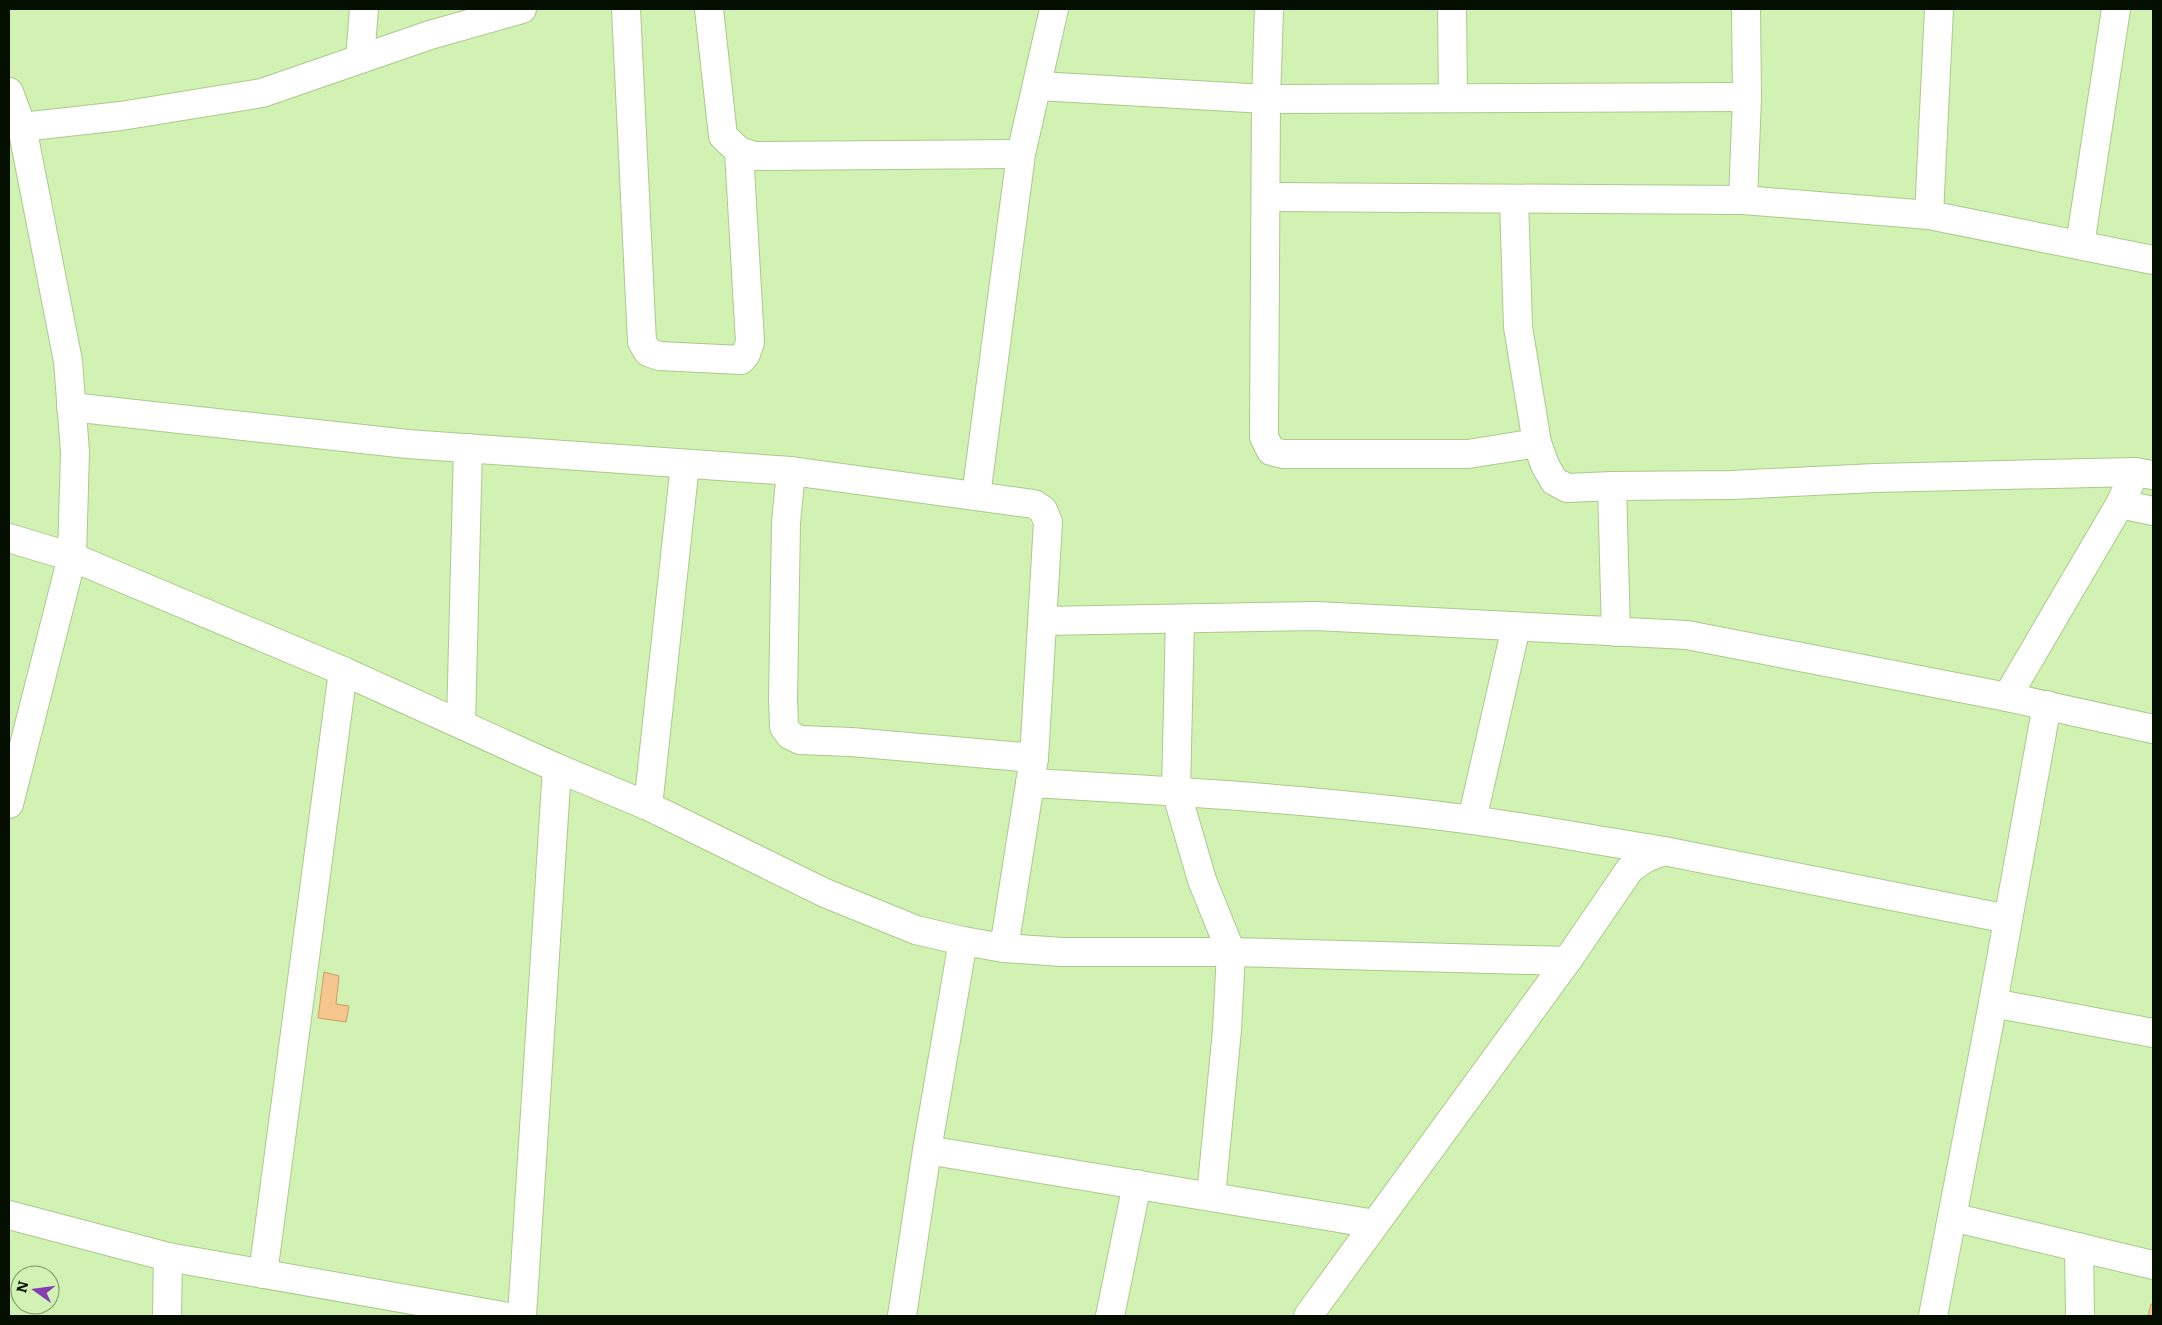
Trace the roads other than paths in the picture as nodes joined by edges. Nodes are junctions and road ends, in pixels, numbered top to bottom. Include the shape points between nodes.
1 (364, 9) edge
2 (522, 9) edge
3 (626, 9) edge
4 (709, 9) edge
5 (1054, 9) edge
6 (1269, 9) edge
7 (1452, 9) edge
8 (1746, 9) edge
9 (1939, 9) edge
10 (2116, 9) edge
11 (360, 59) junction
12 (1038, 86) junction
13 (9, 92) edge
14 (1747, 97) junction
15 (1452, 98) junction
16 (1266, 99) junction
17 (22, 127) junction
18 (740, 151) junction
19 (1021, 154) junction
20 (1266, 197) junction
21 (1514, 199) junction
22 (1743, 200) junction
23 (1929, 215) junction
24 (2080, 245) junction
25 (2153, 260) edge
26 (71, 407) junction
27 (1537, 443) junction
28 (468, 448) junction
29 (685, 464) junction
30 (791, 471) junction
31 (2144, 474) edge
32 (1612, 486) junction
33 (976, 496) junction
34 (2120, 504) junction
35 (2153, 511) edge
36 (9, 538) edge
37 (72, 557) junction
38 (1180, 619) junction
39 (1043, 621) junction
40 (1516, 627) junction
41 (1616, 632) junction
42 (343, 671) junction
43 (2007, 697) junction
44 (2047, 705) junction
45 (461, 723) junction
46 (2153, 729) edge
47 (556, 768) junction
48 (1032, 771) junction
49 (1176, 791) junction
50 (9, 804) edge
51 (648, 806) junction
52 (1472, 820) junction
53 (1664, 851) junction
54 (2008, 919) junction
55 (964, 941) junction
56 (1004, 948) junction
57 (1231, 952) junction
58 (1567, 961) junction
59 (1993, 1003) junction
60 (2153, 1033) edge
61 (928, 1150) junction
62 (1137, 1184) junction
63 (1211, 1196) junction
64 (9, 1215) edge
65 (1952, 1218) junction
66 (1376, 1224) junction
67 (2079, 1247) junction
68 (168, 1257) junction
69 (2153, 1265) edge
70 (263, 1274) junction
71 (167, 1316) edge
72 (503, 1316) edge
73 (522, 1316) edge
74 (902, 1316) edge
75 (1110, 1316) edge
76 (1308, 1316) edge
77 (1933, 1316) edge
78 (2080, 1316) edge

1 - 11 street
2 - 11 street
3 - 18 street via 642,342 648,352 659,356 741,360 746,354 750,342
4 - 18 street via 723,136
5 - 12 street
6 - 16 street
7 - 15 street
8 - 14 street
9 - 23 street
10 - 24 street
11 - 17 street via 262,93 121,116
12 - 16 street
12 - 19 street
13 - 17 street
14 - 15 street
14 - 22 street
15 - 16 street
16 - 20 street
17 - 26 street via 68,361
18 - 19 street via 754,156
19 - 33 street
20 - 21 street
20 - 27 street via 1264,437 1271,451 1283,454 1468,454
21 - 22 street
21 - 27 street via 1518,327
22 - 23 street
23 - 24 street
24 - 25 street
26 - 28 street
26 - 37 street via 75,452
27 - 32 street via 1554,481 1567,488
28 - 29 street
28 - 45 street
29 - 30 street
29 - 51 street
30 - 33 street
30 - 48 street via 786,523 783,698 784,727 790,735 800,740 851,742
31 - 32 street
31 - 34 street
32 - 41 street
33 - 39 street via 1034,504 1044,510 1048,522
34 - 35 street
34 - 43 street
36 - 37 street
37 - 42 street
37 - 50 street
38 - 39 street
38 - 40 street via 1316,616
38 - 49 street
39 - 48 street
40 - 41 street
40 - 52 street
41 - 43 street via 1687,635
42 - 45 street
42 - 70 street
43 - 44 street
44 - 46 street
44 - 54 street
45 - 47 street
47 - 51 street
47 - 73 street
48 - 49 street
48 - 56 street
49 - 52 street
49 - 57 street via 1202,880
51 - 55 street via 825,893 916,930
52 - 53 street
53 - 54 street
53 - 58 street via 1630,869
54 - 59 street
55 - 56 street
55 - 61 street
56 - 57 street via 1062,952
57 - 58 street
57 - 63 street
58 - 66 street
59 - 60 street
59 - 65 street
61 - 62 street
61 - 74 street
62 - 63 street
62 - 75 street
63 - 66 street
64 - 68 street
65 - 67 street
65 - 77 street
66 - 76 street
67 - 69 street
67 - 78 street
68 - 70 street
68 - 71 street
70 - 72 street

